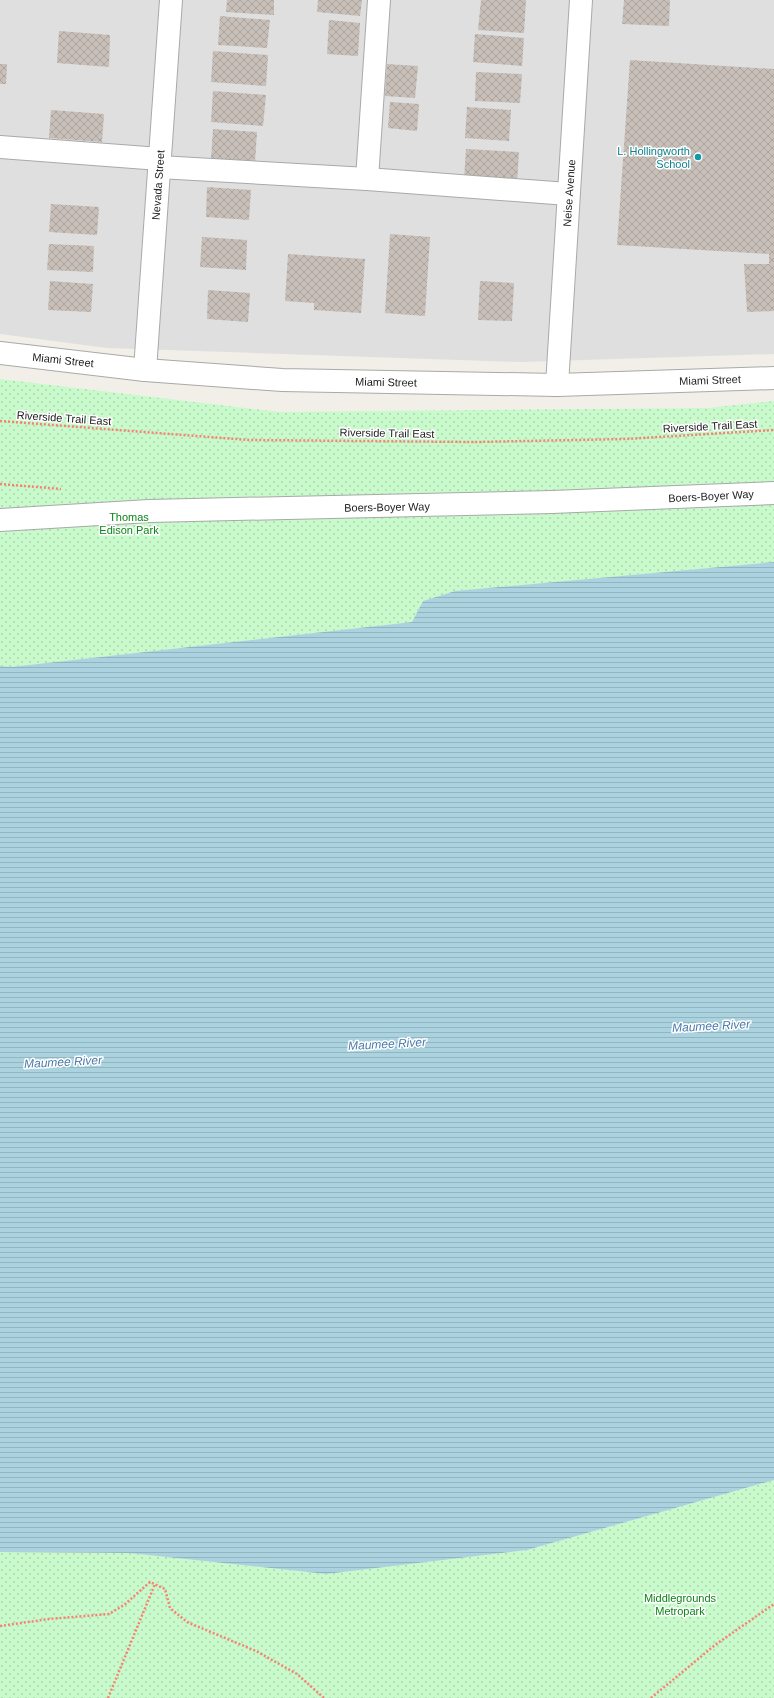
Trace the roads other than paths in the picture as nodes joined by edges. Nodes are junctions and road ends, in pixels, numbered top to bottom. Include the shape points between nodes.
1 (171, 0) edge
2 (379, 0) edge
3 (581, 0) edge
4 (0, 147) edge
5 (159, 163) junction
6 (367, 179) junction
7 (568, 194) junction
8 (0, 353) edge
9 (145, 370) junction
10 (774, 378) edge
11 (557, 385) junction
12 (774, 493) edge
13 (0, 520) edge

1 - 5 street, Nevada Street
2 - 6 street
3 - 7 street, Neise Avenue
4 - 5 street
5 - 6 street
5 - 9 street, Nevada Street
6 - 7 street
7 - 11 street, Neise Avenue
8 - 9 street, Miami Street
9 - 11 street, Miami Street via 282,380
10 - 11 street, Miami Street
12 - 13 street, Boers-Boyer Way via 552,502 149,511

